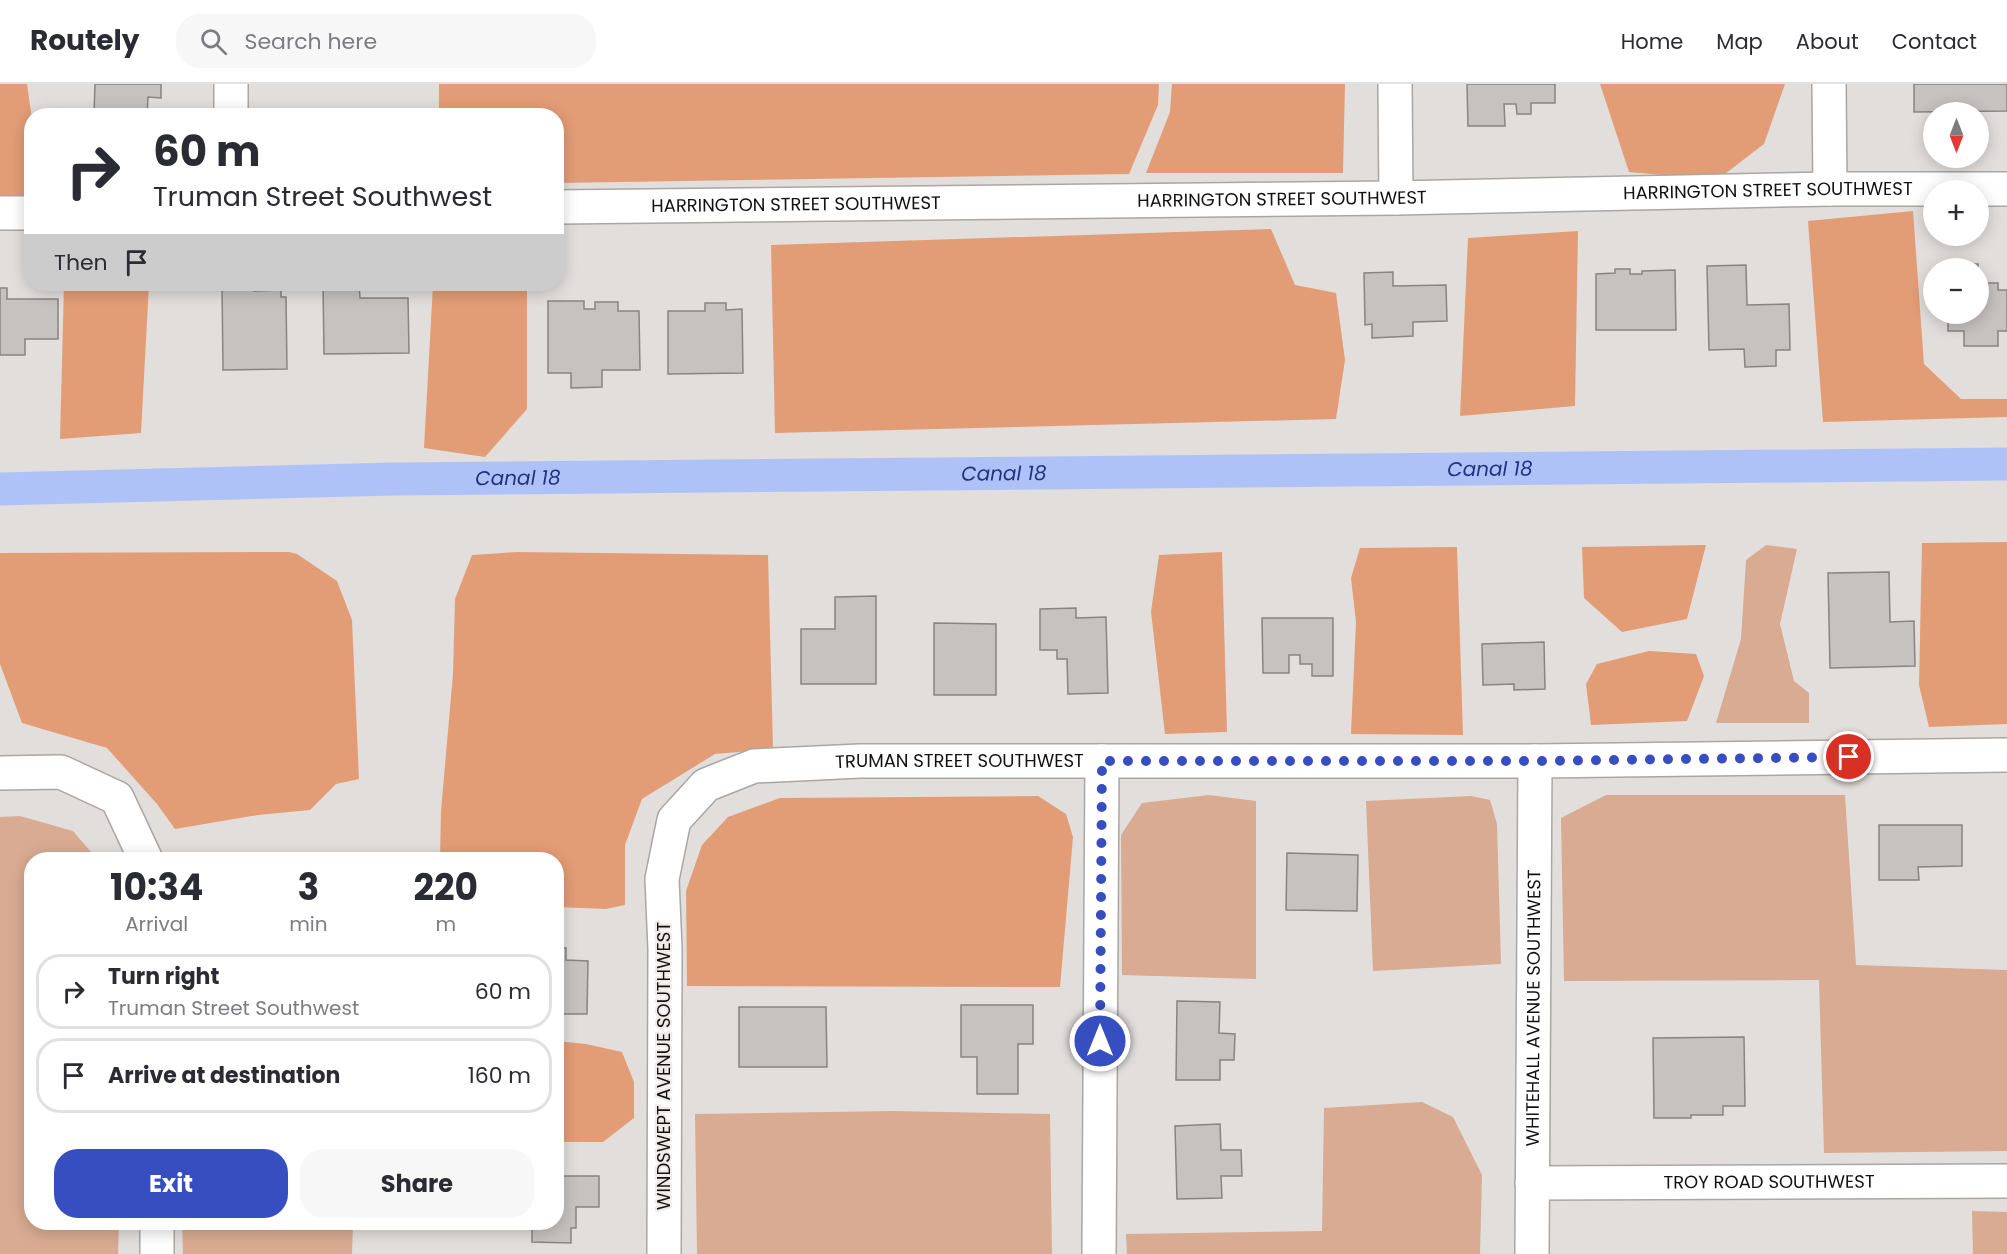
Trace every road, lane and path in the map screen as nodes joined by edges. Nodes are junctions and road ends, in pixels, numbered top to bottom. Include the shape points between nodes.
1 (231, 84) edge
2 (1395, 84) edge
3 (1829, 84) edge
4 (231, 108) edge
5 (1830, 189) junction
6 (2007, 189) edge
7 (1396, 198) junction
8 (564, 207) edge
9 (0, 213) edge
10 (24, 213) edge
11 (2007, 755) edge
12 (1102, 761) junction
13 (1535, 761) junction
14 (0, 773) edge
15 (142, 852) edge
16 (662, 879) joint
17 (2007, 1181) edge
18 (1532, 1183) junction
19 (157, 1230) edge
20 (157, 1254) edge
21 (664, 1254) edge
22 (1099, 1254) edge
23 (1532, 1254) edge

1 - 4 street
2 - 7 street
3 - 5 street
5 - 6 street, HARRINGTON STREET SOUTHWEST
5 - 7 street, HARRINGTON STREET SOUTHWEST
7 - 8 street, HARRINGTON STREET SOUTHWEST
9 - 10 street
11 - 13 street, TRUMAN STREET SOUTHWEST
12 - 13 street, TRUMAN STREET SOUTHWEST
12 - 16 street, TRUMAN STREET SOUTHWEST via 860,761 754,766 706,785 674,820
12 - 22 street
13 - 18 street, WHITEHALL AVENUE SOUTHWEST
14 - 15 street via 61,772 117,798
16 - 21 street, WINDSWEPT AVENUE SOUTHWEST
17 - 18 street, TROY ROAD SOUTHWEST
18 - 23 street, WHITEHALL AVENUE SOUTHWEST
19 - 20 street

